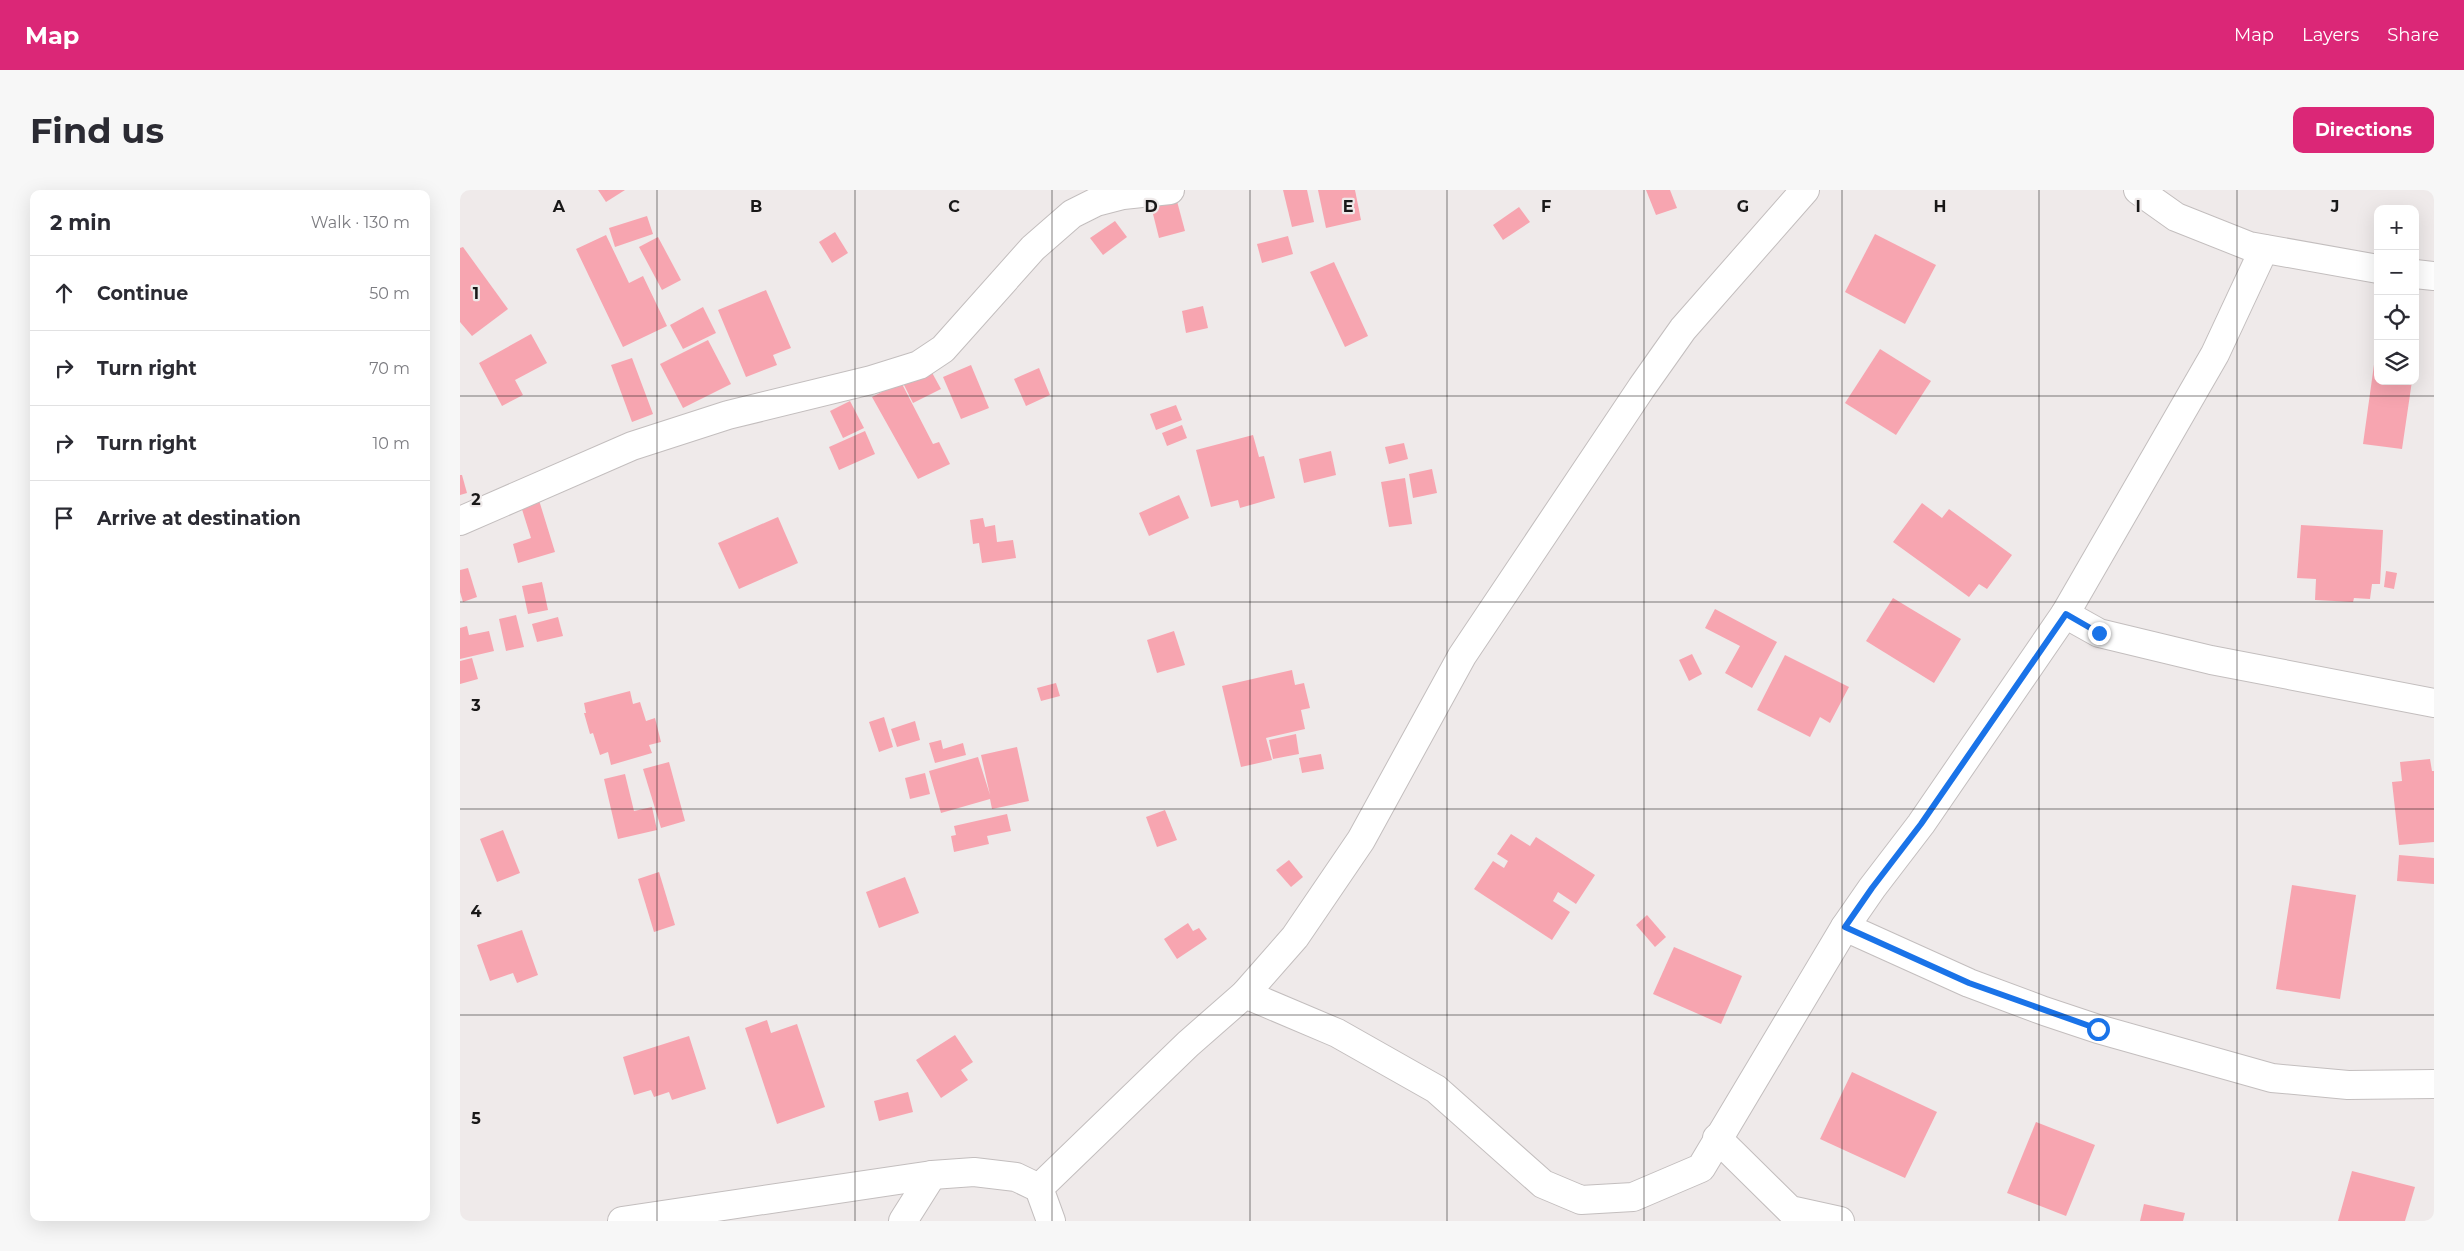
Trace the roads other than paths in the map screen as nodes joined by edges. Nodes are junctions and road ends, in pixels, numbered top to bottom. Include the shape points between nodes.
1 (1170, 190) edge
2 (1805, 190) edge
3 (2138, 190) edge
4 (2264, 249) junction
5 (2374, 268) edge
6 (2419, 274) edge
7 (2434, 276) edge
8 (460, 521) edge
9 (2066, 614) junction
10 (2434, 703) edge
11 (1845, 927) junction
12 (1245, 994) junction
13 (2434, 1084) edge
14 (1717, 1138) junction
15 (932, 1175) junction
16 (1039, 1188) junction
17 (622, 1221) edge
18 (903, 1221) edge
19 (1051, 1221) edge
20 (1840, 1221) edge

1 - 8 street via 1123,195 1096,202 1072,214 1033,248 943,349 919,364 871,380 728,415 632,446
2 - 12 street via 1683,329 1642,387 1462,656 1362,840 1295,937
3 - 4 street via 2176,217
4 - 5 street
4 - 9 street via 2215,354
6 - 7 street
9 - 10 street via 2099,633 2201,658
9 - 11 street via 1921,824
11 - 13 street via 1969,983 2044,1011 2272,1078 2348,1084
11 - 14 street
12 - 14 street via 1337,1033 1436,1089 1543,1184 1581,1200 1633,1197 1701,1168
12 - 16 street via 1188,1044
14 - 20 street via 1790,1210
15 - 16 street via 974,1172 1016,1177
15 - 17 street
15 - 18 street
16 - 19 street

